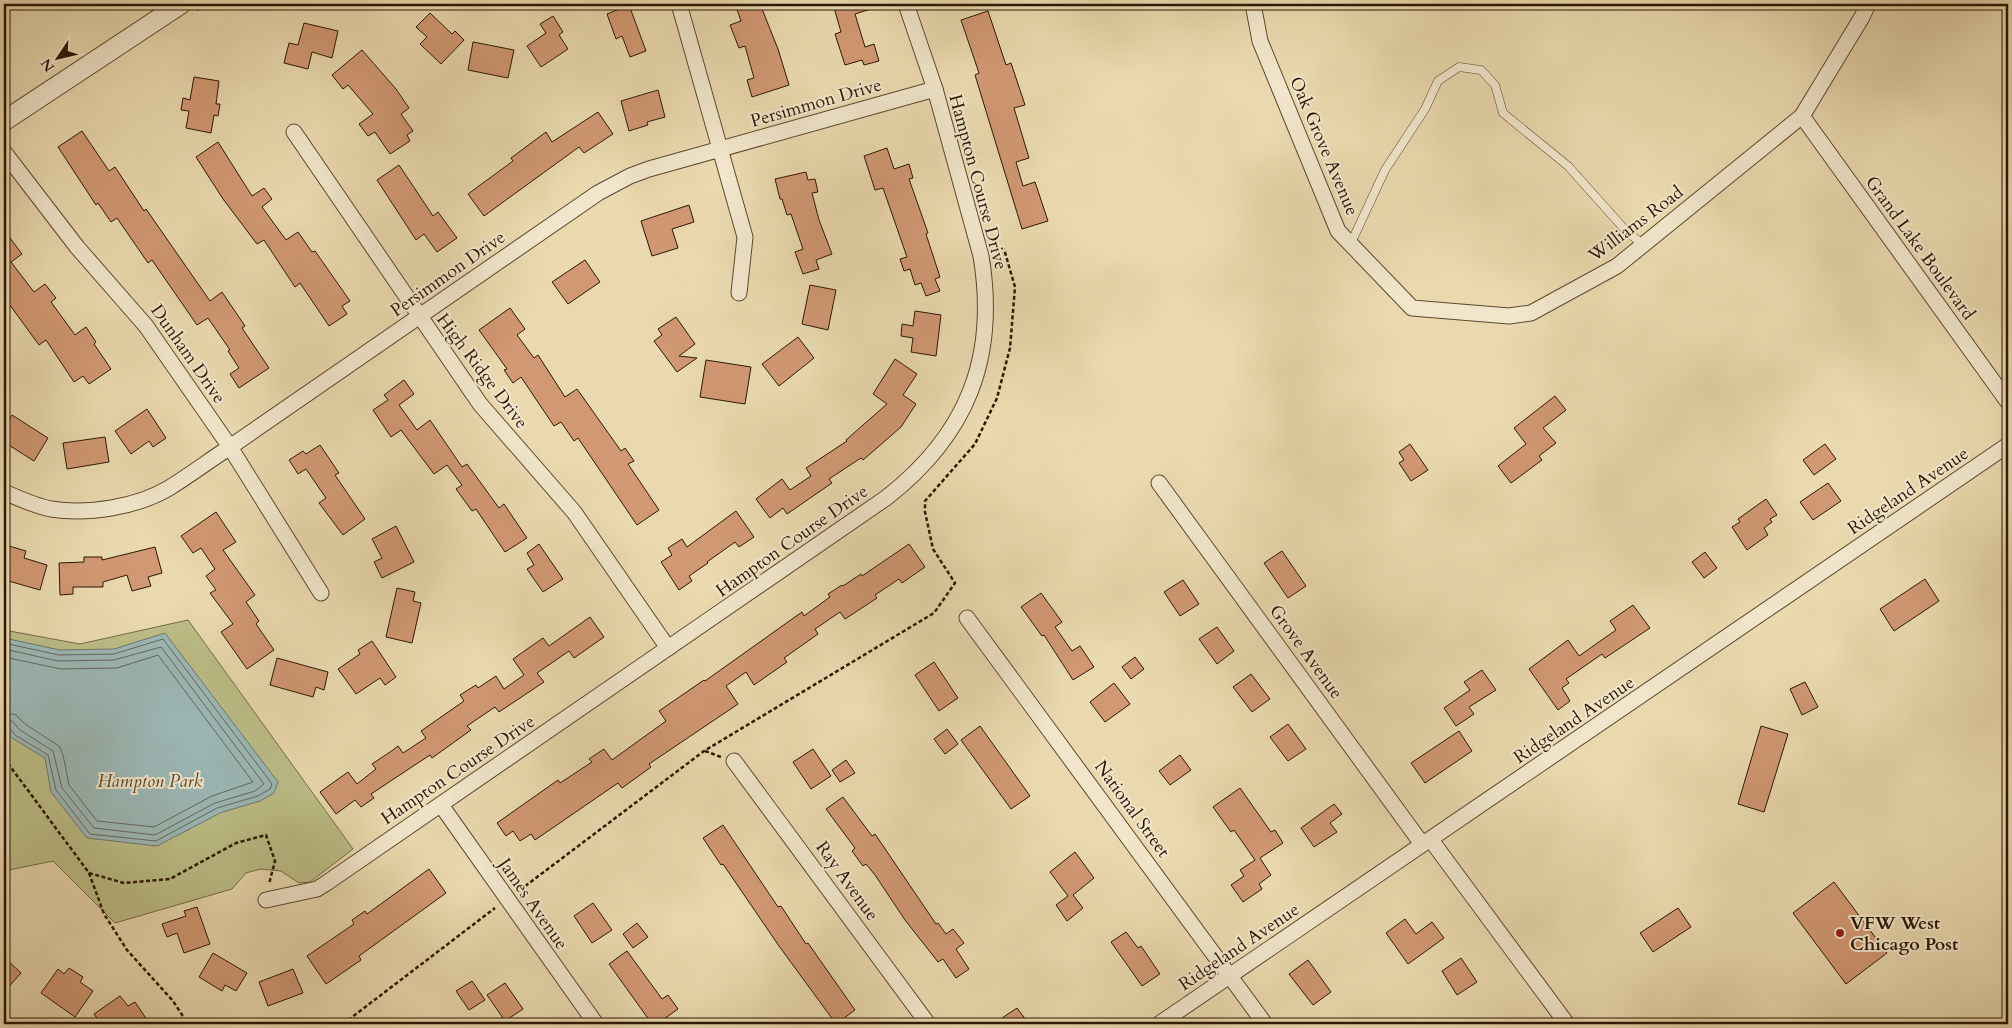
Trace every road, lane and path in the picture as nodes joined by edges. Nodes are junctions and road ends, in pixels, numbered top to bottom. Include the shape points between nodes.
1 (181, 4) edge
2 (679, 4) edge
3 (906, 4) edge
4 (1253, 4) edge
5 (1868, 4) edge
6 (935, 89) junction
7 (1802, 116) junction
8 (4, 121) edge
9 (294, 132) dead end
10 (721, 150) junction
11 (4, 152) edge
12 (1351, 244) junction
13 (1644, 245) junction
14 (981, 256) junction
15 (739, 293) dead end
16 (1412, 308) joint
17 (419, 317) junction
18 (2008, 402) edge
19 (2008, 445) edge
20 (230, 447) junction
21 (1159, 483) dead end
22 (4, 492) edge
23 (321, 593) dead end
24 (967, 618) dead end
25 (668, 648) junction
26 (4, 758) edge
27 (734, 761) dead end
28 (441, 805) junction
29 (1427, 842) junction
30 (89, 873) junction
31 (266, 900) joint
32 (506, 900) junction
33 (1230, 976) junction
34 (188, 1024) edge
35 (343, 1024) edge
36 (596, 1024) edge
37 (928, 1024) edge
38 (1160, 1024) edge
39 (1265, 1024) edge
40 (1567, 1024) edge

1 - 8 street
2 - 10 street
3 - 6 street, Hampton Course Drive
4 - 12 street, Oak Grove Avenue via 1260,42 1338,231
5 - 7 street, Williams Road
6 - 10 street, Persimmon Drive
6 - 14 street, Hampton Course Drive
7 - 13 street, Williams Road
7 - 18 street, Grand Lake Boulevard
9 - 17 street, High Ridge Drive
10 - 15 street via 746,237
10 - 17 street, Persimmon Drive via 649,169 598,192
11 - 20 street, Dunham Drive via 77,247 146,326
12 - 13 lane via 1385,170 1425,109 1438,81 1459,67 1481,70 1496,85 1503,113 1568,166 1627,232
12 - 16 street, Oak Grove Avenue
13 - 16 street, Williams Road via 1617,266 1531,313 1509,316
14 - 25 street, Hampton Course Drive via 986,306 985,343 961,412 932,458 886,498
14 - 32 path via 1004,249 1015,286 1010,348 997,398 975,444 925,501 933,549 954,583 934,613 704,751
17 - 20 street, Persimmon Drive
17 - 25 street, High Ridge Drive via 480,404 574,512
19 - 29 street, Ridgeland Avenue
20 - 22 street, Persimmon Drive via 169,488 126,505 88,510 50,509
20 - 23 street, Dunham Drive
21 - 29 street, Grove Avenue
24 - 33 street, National Street
25 - 28 street, Hampton Course Drive
26 - 30 path
27 - 37 street, Ray Avenue
28 - 31 street, Hampton Course Drive via 316,889
28 - 32 street, James Avenue
29 - 33 street, Ridgeland Avenue
29 - 40 street, Grove Avenue
30 - 31 path via 124,883 170,880 236,843 266,835 275,861
30 - 34 path via 104,914 127,950 173,1001
32 - 35 path
32 - 36 street, James Avenue
33 - 38 street, Ridgeland Avenue
33 - 39 street, National Street

